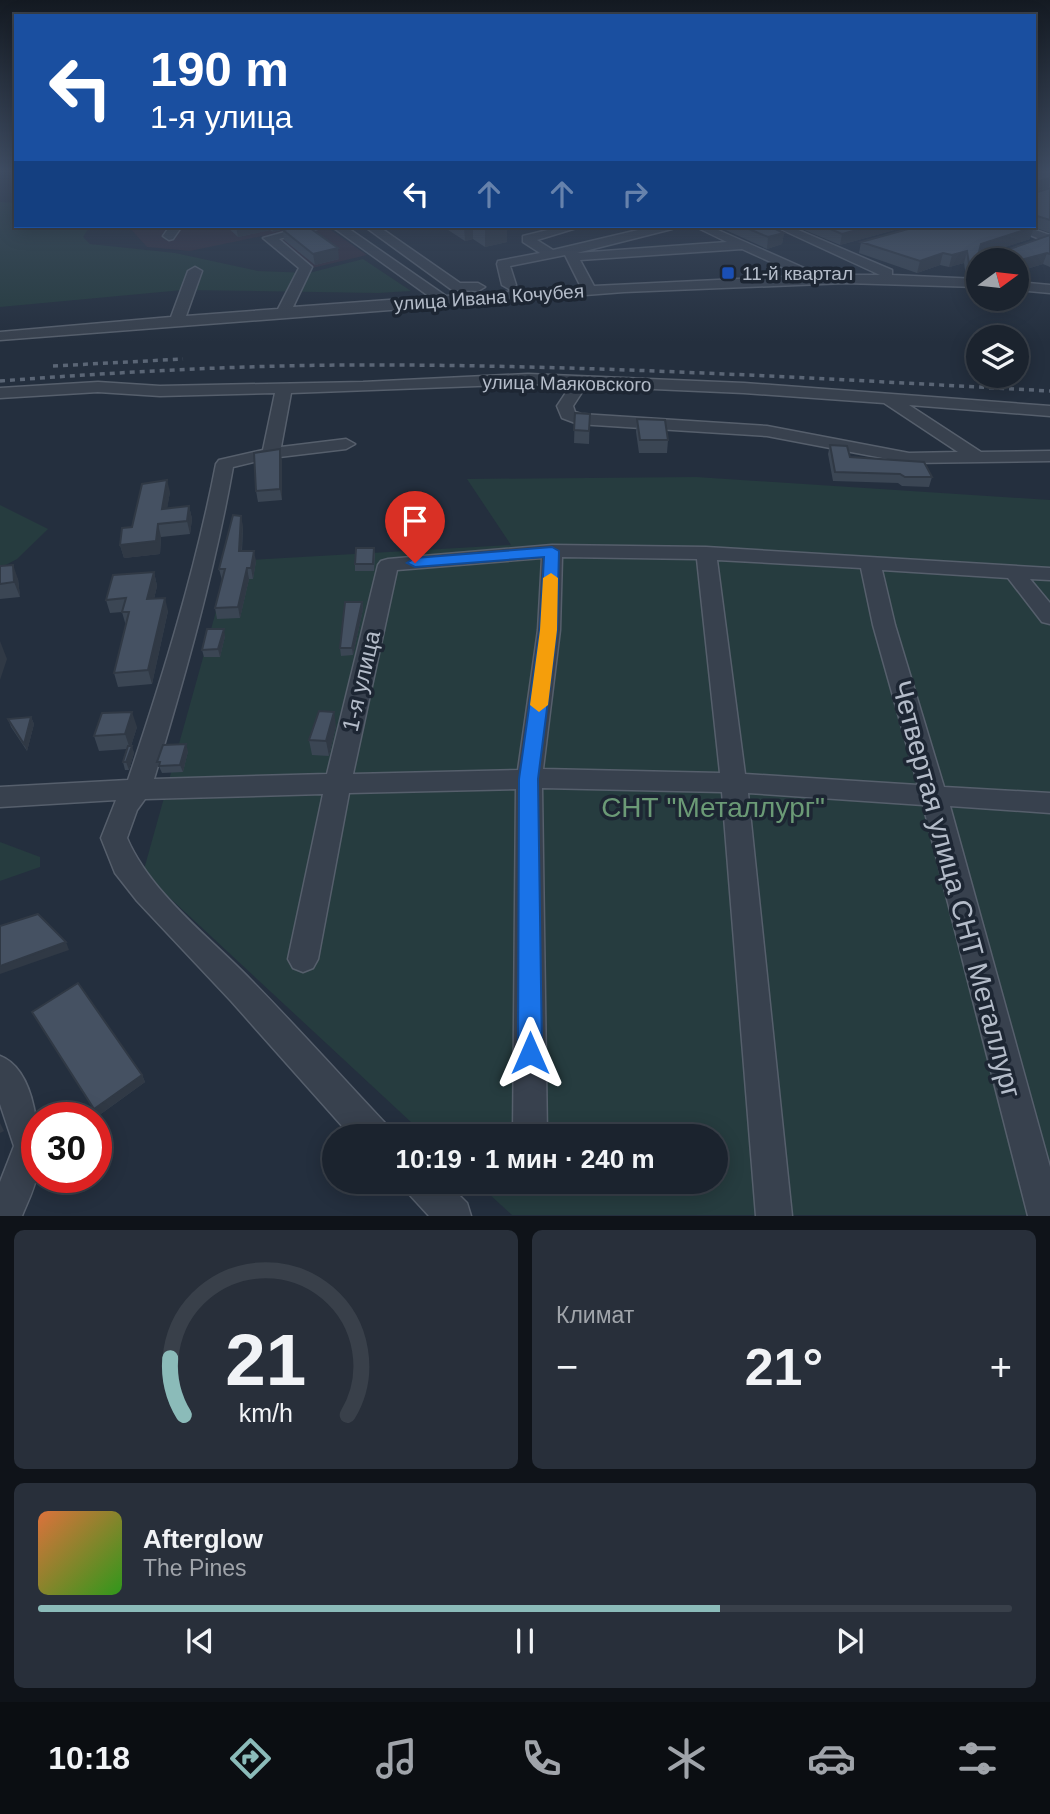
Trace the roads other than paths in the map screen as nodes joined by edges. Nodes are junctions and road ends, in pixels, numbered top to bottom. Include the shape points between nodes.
1 (312, 228) edge
2 (341, 228) edge
3 (373, 228) edge
4 (568, 228) edge
5 (661, 228) edge
6 (705, 228) edge
7 (784, 228) edge
8 (1019, 228) edge
9 (1050, 239) edge
10 (865, 244) edge
11 (744, 245) junction
12 (1028, 246) edge
13 (839, 252) junction
14 (551, 254) junction
15 (570, 254) junction
16 (787, 265) junction
17 (966, 267) edge
18 (195, 271) dead end
19 (895, 276) junction
20 (864, 277) junction
21 (820, 278) junction
22 (928, 278) junction
23 (966, 282) edge
24 (509, 285) junction
25 (585, 285) junction
26 (1029, 287) edge
27 (1050, 289) edge
28 (442, 299) junction
29 (283, 313) junction
30 (177, 321) junction
31 (0, 336) edge
32 (581, 382) junction
33 (284, 387) junction
34 (0, 393) edge
35 (888, 399) junction
36 (1050, 411) edge
37 (346, 444) dead end
38 (271, 453) junction
39 (1050, 456) edge
40 (979, 458) junction
41 (552, 551) junction
42 (706, 553) junction
43 (870, 563) junction
44 (1014, 572) junction
45 (1050, 574) edge
46 (1050, 617) edge
47 (529, 779) junction
48 (338, 783) junction
49 (734, 783) junction
50 (138, 789) junction
51 (934, 796) junction
52 (0, 797) edge
53 (1050, 803) edge
54 (303, 959) dead end
55 (0, 1072) edge
56 (363, 1124) edge
57 (530, 1124) edge
58 (433, 1194) edge
59 (4, 1216) edge
60 (454, 1216) edge
61 (774, 1216) edge
62 (1046, 1216) edge

1 - 29 street via 269,237 306,267
2 - 28 street
3 - 24 street via 457,287
4 - 14 street via 527,239
5 - 15 street
6 - 11 street
7 - 13 street
7 - 20 street
8 - 9 street
9 - 12 street
10 - 13 street
11 - 15 street
11 - 16 street
13 - 19 street
14 - 15 street
14 - 24 street via 503,264
15 - 25 street
16 - 21 street
16 - 25 street
17 - 22 street
18 - 30 street
19 - 20 street, улица Ивана Кочубея
19 - 22 street, улица Ивана Кочубея
20 - 21 street, улица Ивана Кочубея
21 - 25 street, улица Ивана Кочубея
22 - 23 street, улица Ивана Кочубея
24 - 25 street
25 - 28 street, улица Ивана Кочубея
26 - 27 street
28 - 29 street, улица Ивана Кочубея
29 - 30 street, улица Ивана Кочубея
30 - 31 street, улица Ивана Кочубея
32 - 33 street, улица Маяковского via 516,379
32 - 35 street, улица Маяковского
32 - 40 street via 565,406 568,415 578,419 767,431 909,458
33 - 34 street, улица Маяковского via 160,391 98,387
33 - 38 street
35 - 36 street, улица Маяковского
35 - 40 street
37 - 38 street
38 - 50 street via 225,464 184,645
39 - 40 street
41 - 42 street
41 - 47 street via 549,630
41 - 48 street, 1-я улица via 388,565
42 - 43 street
42 - 49 street
43 - 44 street
43 - 51 street, Четвертая улица СНТ Металлург
44 - 45 street
44 - 46 street
47 - 48 street
47 - 49 street
47 - 57 street
48 - 50 street
48 - 54 street, 1-я улица
49 - 51 street
49 - 61 street
50 - 52 street
50 - 56 street via 125,807 114,838 125,865
51 - 53 street
51 - 62 street, Четвертая улица СНТ Металлург
55 - 59 street via 31,1146
58 - 60 street

